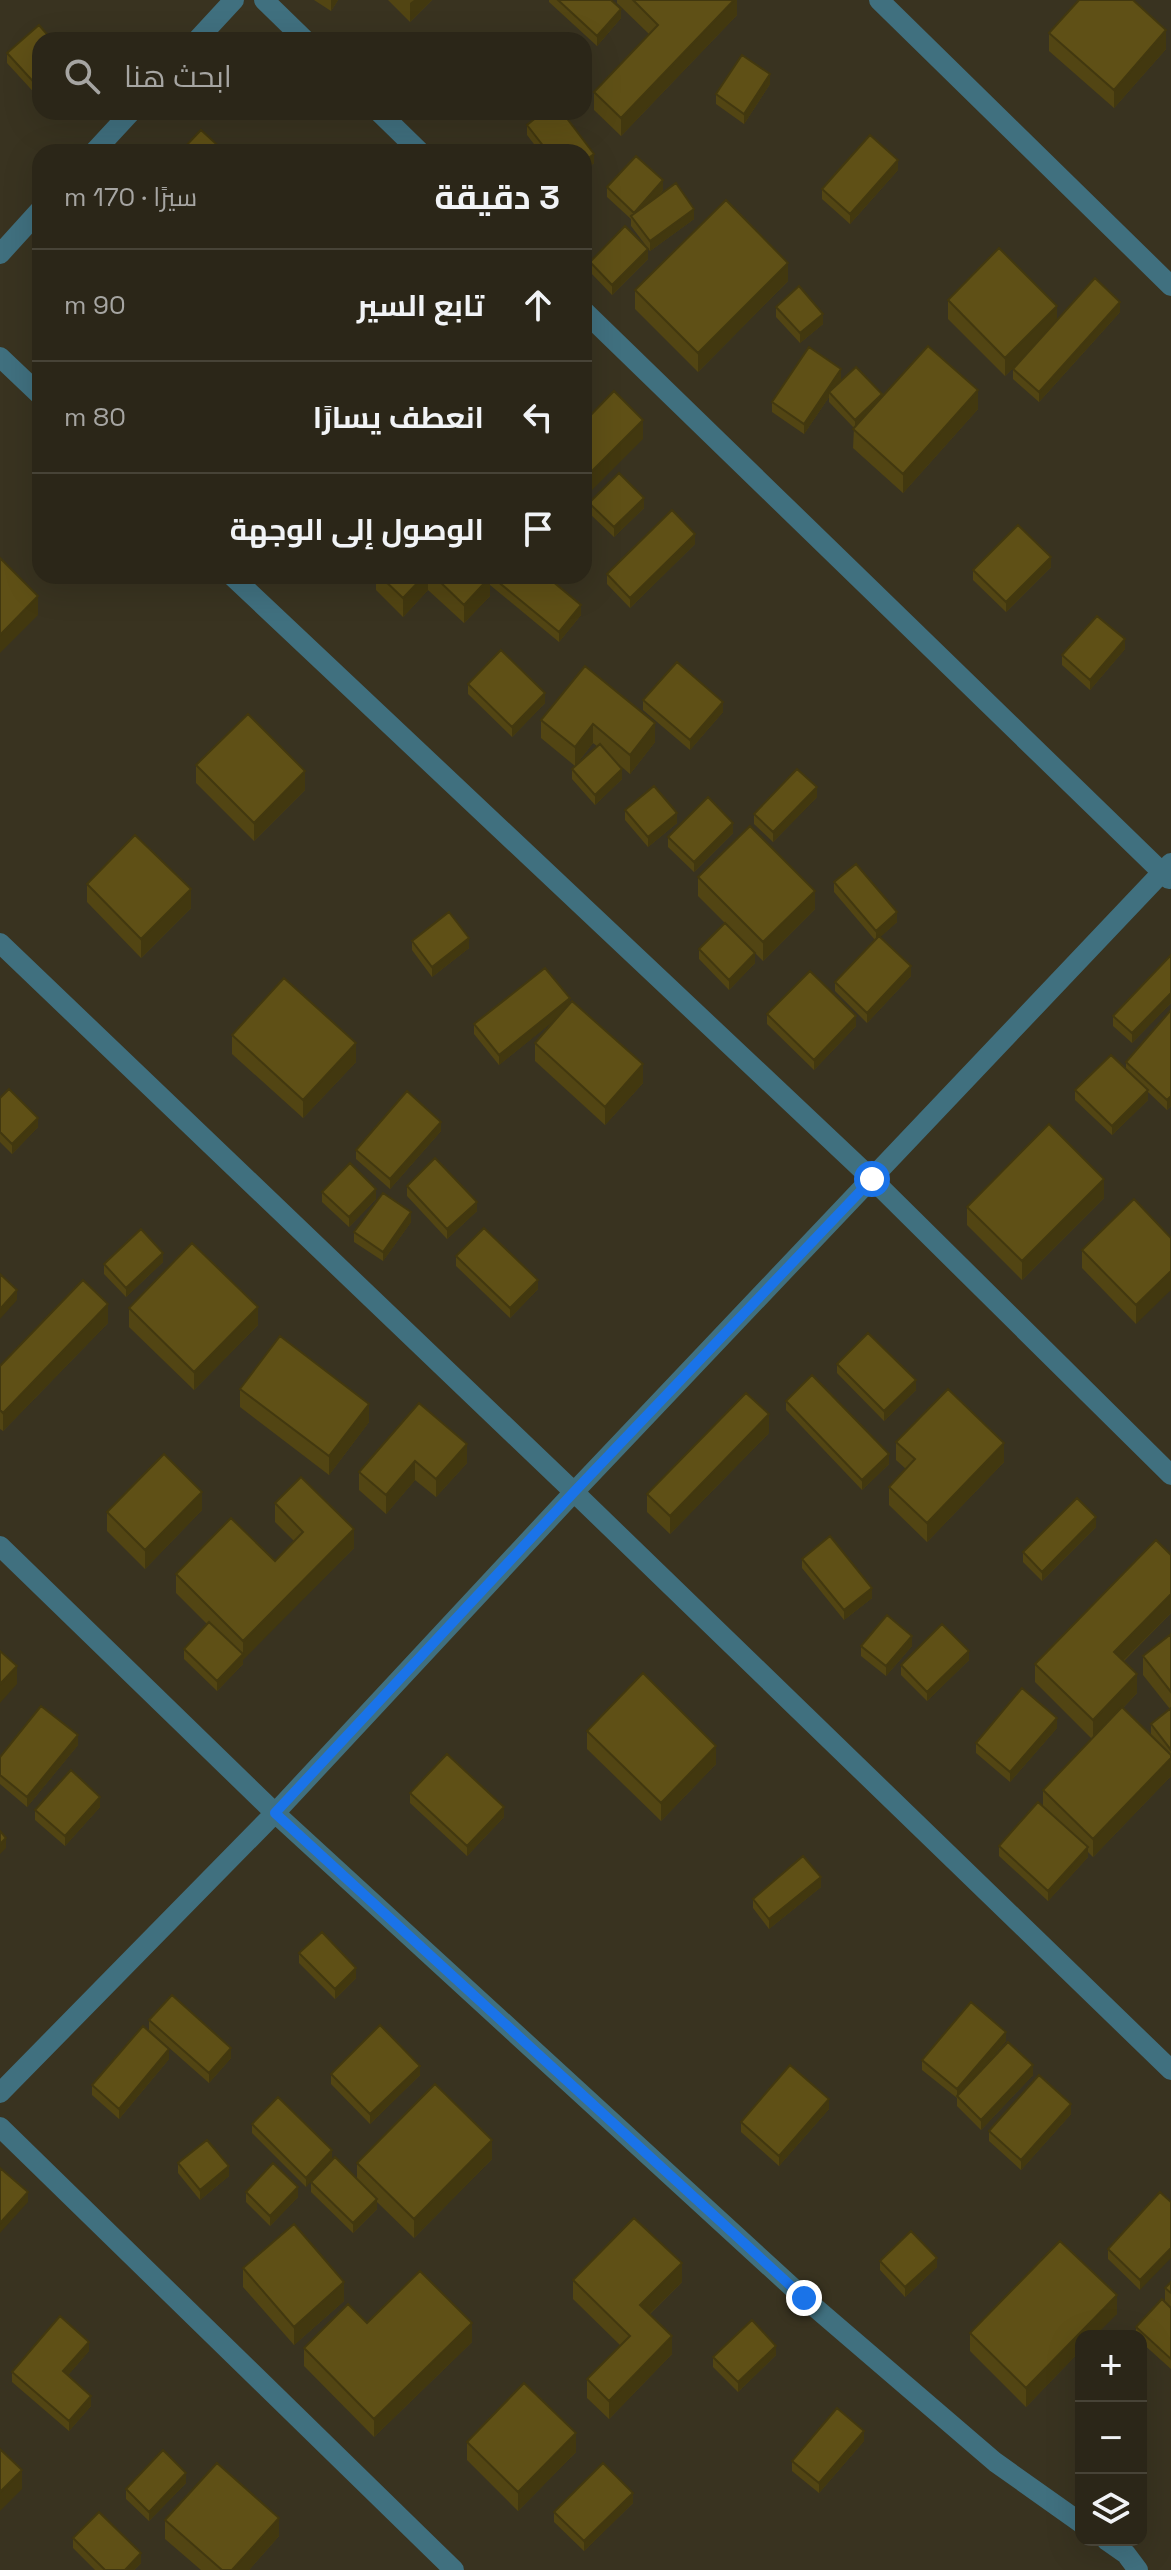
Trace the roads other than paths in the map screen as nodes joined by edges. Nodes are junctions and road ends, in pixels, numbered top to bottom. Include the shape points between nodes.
1 (234, 0) edge
2 (264, 0) edge
3 (879, 0) edge
4 (204, 32) edge
5 (297, 32) edge
6 (124, 120) edge
7 (387, 120) edge
8 (101, 144) edge
9 (412, 144) edge
10 (32, 219) edge
11 (0, 254) edge
12 (1171, 286) edge
13 (592, 319) edge
14 (0, 357) edge
15 (32, 387) edge
16 (240, 584) edge
17 (1168, 872) edge
18 (0, 943) edge
19 (872, 1179) junction
20 (1171, 1475) edge
21 (574, 1492) junction
22 (0, 1546) edge
23 (275, 1813) junction
24 (1171, 2070) edge
25 (0, 2093) edge
26 (0, 2127) edge
27 (1075, 2519) edge
28 (1115, 2546) edge
29 (454, 2570) edge
30 (1138, 2570) edge

1 - 4 street
2 - 5 street
3 - 12 street
6 - 8 street
7 - 9 street
10 - 11 street
13 - 17 street
14 - 15 street
16 - 19 street
17 - 19 street
18 - 21 street
19 - 20 street
19 - 21 street
21 - 23 street
21 - 24 street
22 - 23 street
23 - 25 street
23 - 27 street via 804,2298 995,2462
26 - 29 street
28 - 30 street

